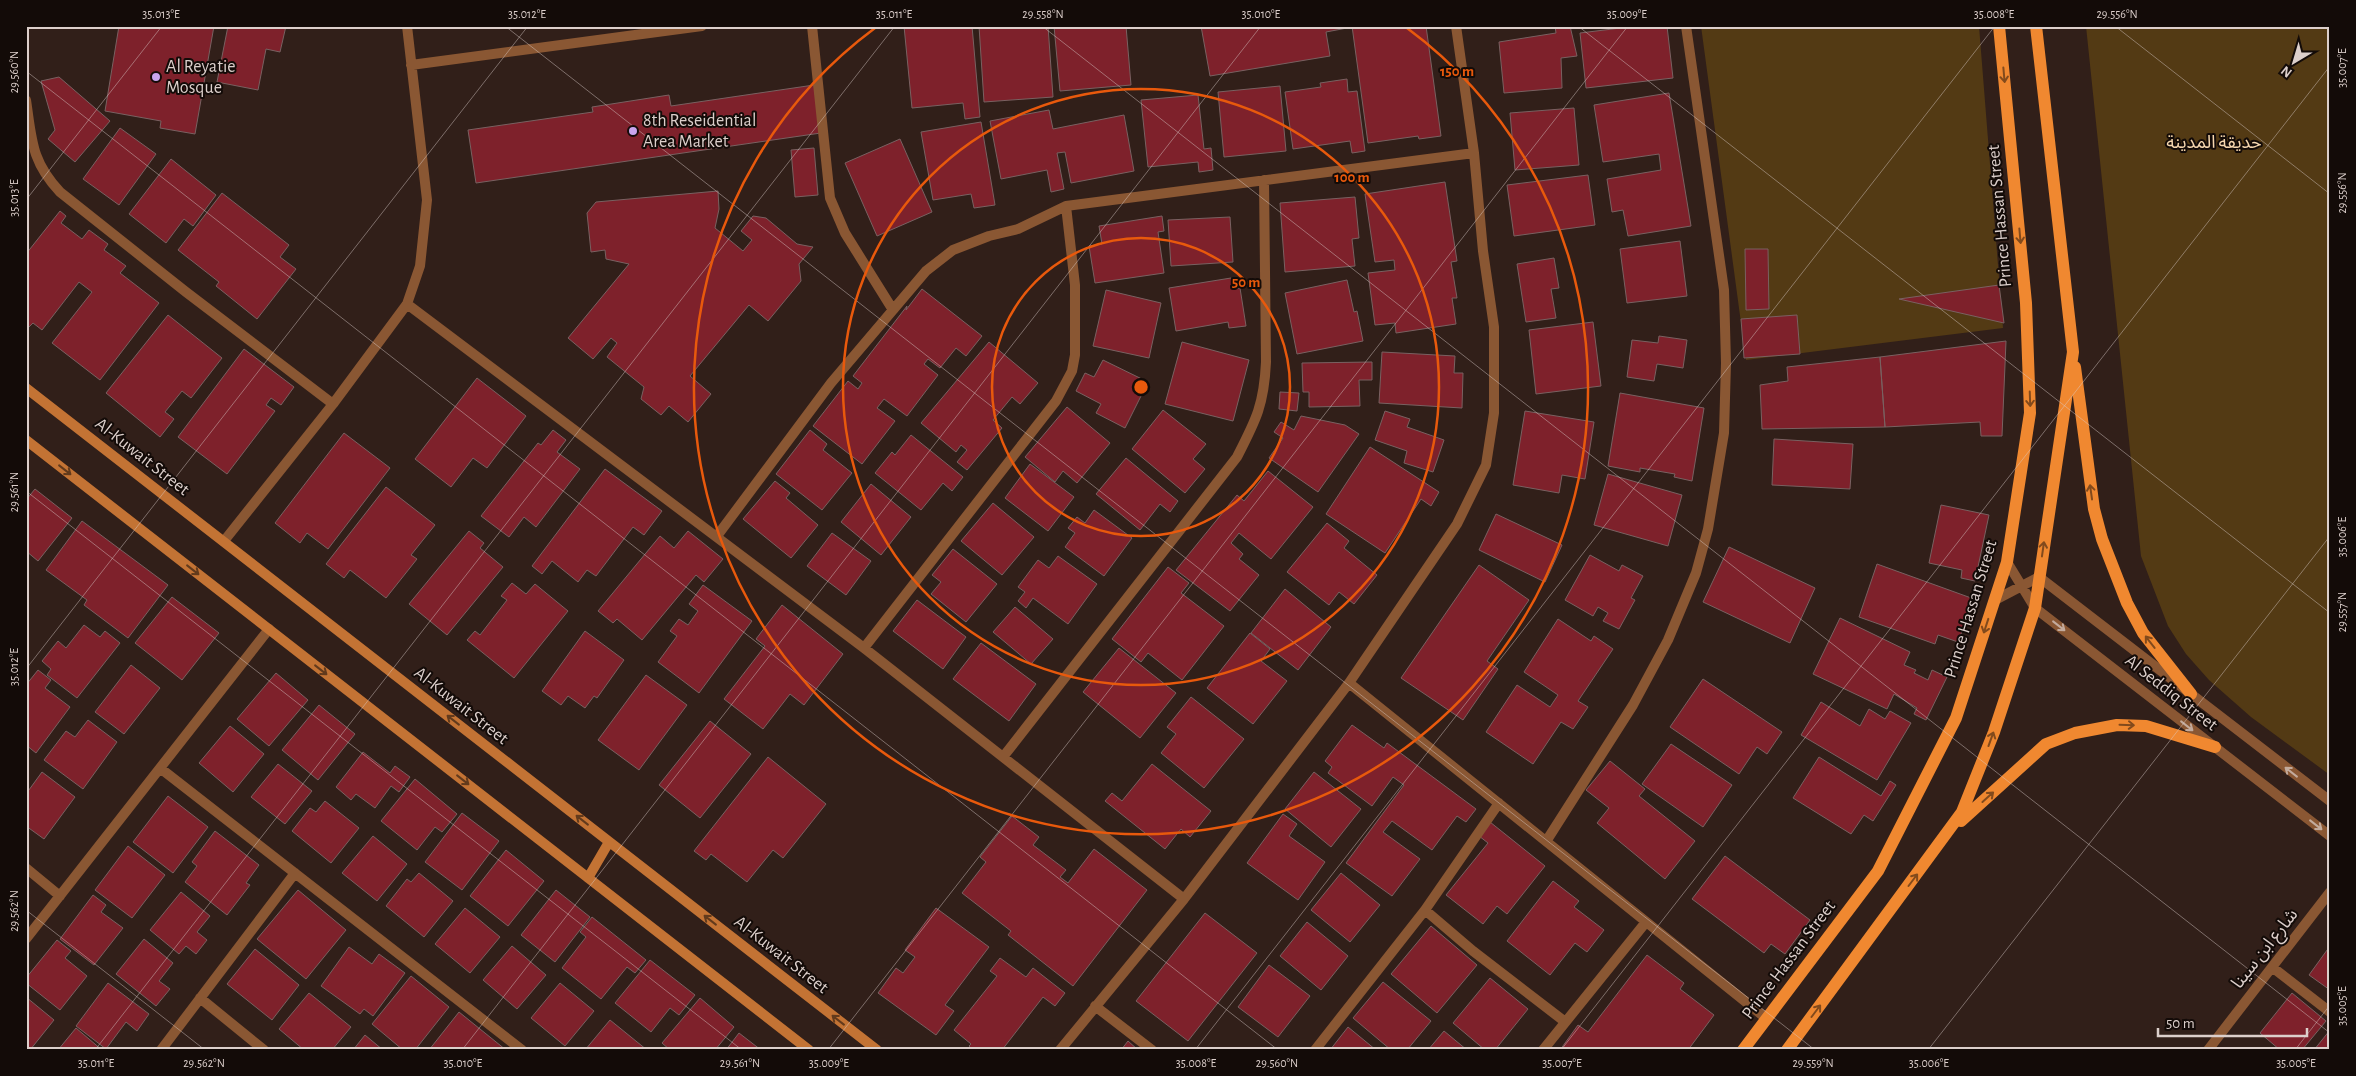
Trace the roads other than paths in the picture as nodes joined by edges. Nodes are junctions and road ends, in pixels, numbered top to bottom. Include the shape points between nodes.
1 (407, 26) edge
2 (702, 26) edge
3 (812, 26) edge
4 (1456, 26) edge
5 (1686, 26) edge
6 (1999, 26) edge
7 (2036, 26) edge
8 (411, 65) junction
9 (26, 100) edge
10 (1474, 153) junction
11 (1264, 180) junction
12 (1066, 206) junction
13 (407, 304) junction
14 (893, 310) junction
15 (2072, 352) junction
16 (26, 388) edge
17 (333, 404) junction
18 (26, 440) edge
19 (717, 536) junction
20 (224, 541) junction
21 (2007, 562) junction
22 (2039, 577) junction
23 (2022, 586) junction
24 (1995, 600) junction
25 (2036, 608) junction
26 (269, 629) junction
27 (864, 648) junction
28 (1349, 683) junction
29 (2191, 694) junction
30 (2215, 747) junction
31 (1002, 758) junction
32 (160, 768) junction
33 (2330, 801) edge
34 (1499, 803) junction
35 (1951, 829) junction
36 (2330, 836) edge
37 (1546, 840) junction
38 (610, 842) junction
39 (26, 868) edge
40 (295, 873) junction
41 (588, 878) junction
42 (2330, 892) edge
43 (60, 896) junction
44 (1184, 898) junction
45 (1425, 910) junction
46 (1646, 922) junction
47 (26, 938) edge
48 (2272, 967) junction
49 (200, 998) junction
50 (1095, 1006) junction
51 (2330, 1012) edge
52 (1767, 1019) junction
53 (1564, 1021) junction
54 (161, 1050) edge
55 (264, 1050) edge
56 (522, 1050) edge
57 (809, 1050) edge
58 (876, 1050) edge
59 (1060, 1050) edge
60 (1152, 1050) edge
61 (1315, 1050) edge
62 (1543, 1050) edge
63 (1743, 1050) edge
64 (1787, 1050) edge
65 (2208, 1050) edge

1 - 8 street
2 - 8 street
3 - 14 street via 830,198 845,234
4 - 10 street
5 - 37 street via 1724,290 1723,443 1708,529 1696,573 1668,640 1632,706
6 -> 21 main road, Prince Hassan Street via 2026,302 2030,413
7 - 15 main road
8 - 13 street via 427,200 420,266
9 - 17 street via 36,161 60,192
10 - 11 street
10 - 28 street via 1494,327 1494,413 1486,465 1457,524
11 - 12 street
11 - 31 street via 1266,362 1258,417 1237,457
12 - 14 street via 1018,229 953,250 926,271
12 - 27 street via 1075,285 1072,371 1056,401
13 - 17 street
13 - 19 street
14 - 19 street via 831,383
22 -> 15 main road
29 -> 15 main road via 2143,633 2127,603 2102,539 2094,508
16 - 20 main road, Al-Kuwait Street
17 - 20 street
18 -> 26 main road
19 - 27 street
38 -> 20 main road, Al-Kuwait Street
21 - 23 street, Al Seddiq Street
21 - 24 main road, Prince Hassan Street
22 - 23 street
22 - 25 main road
22 - 29 street, Al Seddiq Street
23 - 24 street
23 - 25 street, Al Seddiq Street
24 -> 52 main road, Prince Hassan Street via 1956,718 1878,871
25 -> 30 street, Al Seddiq Street
35 -> 25 main road via 1977,778
26 - 32 street
26 -> 41 main road
27 - 31 street
28 - 34 street
28 - 44 street
33 -> 29 street, Al Seddiq Street
35 -> 30 main road via 2046,744 2075,733 2117,725 2146,726
30 -> 36 street, Al Seddiq Street
31 - 44 street
32 - 40 street
32 - 43 street
34 - 37 street
34 - 45 street
64 -> 35 main road
37 - 46 street
38 - 41 main road
58 -> 38 main road, Al-Kuwait Street
39 - 43 street
40 - 49 street
40 - 56 street
41 - 57 main road
42 - 48 street, شارع ابن سينا
43 - 47 street
44 - 50 street
45 - 53 street
45 - 61 street
46 - 52 street
46 - 53 street
48 - 51 street
48 - 65 street, شارع ابن سينا
49 - 54 street
49 - 55 street
50 - 59 street
50 - 60 street
52 - 63 main road, Prince Hassan Street
53 - 62 street

